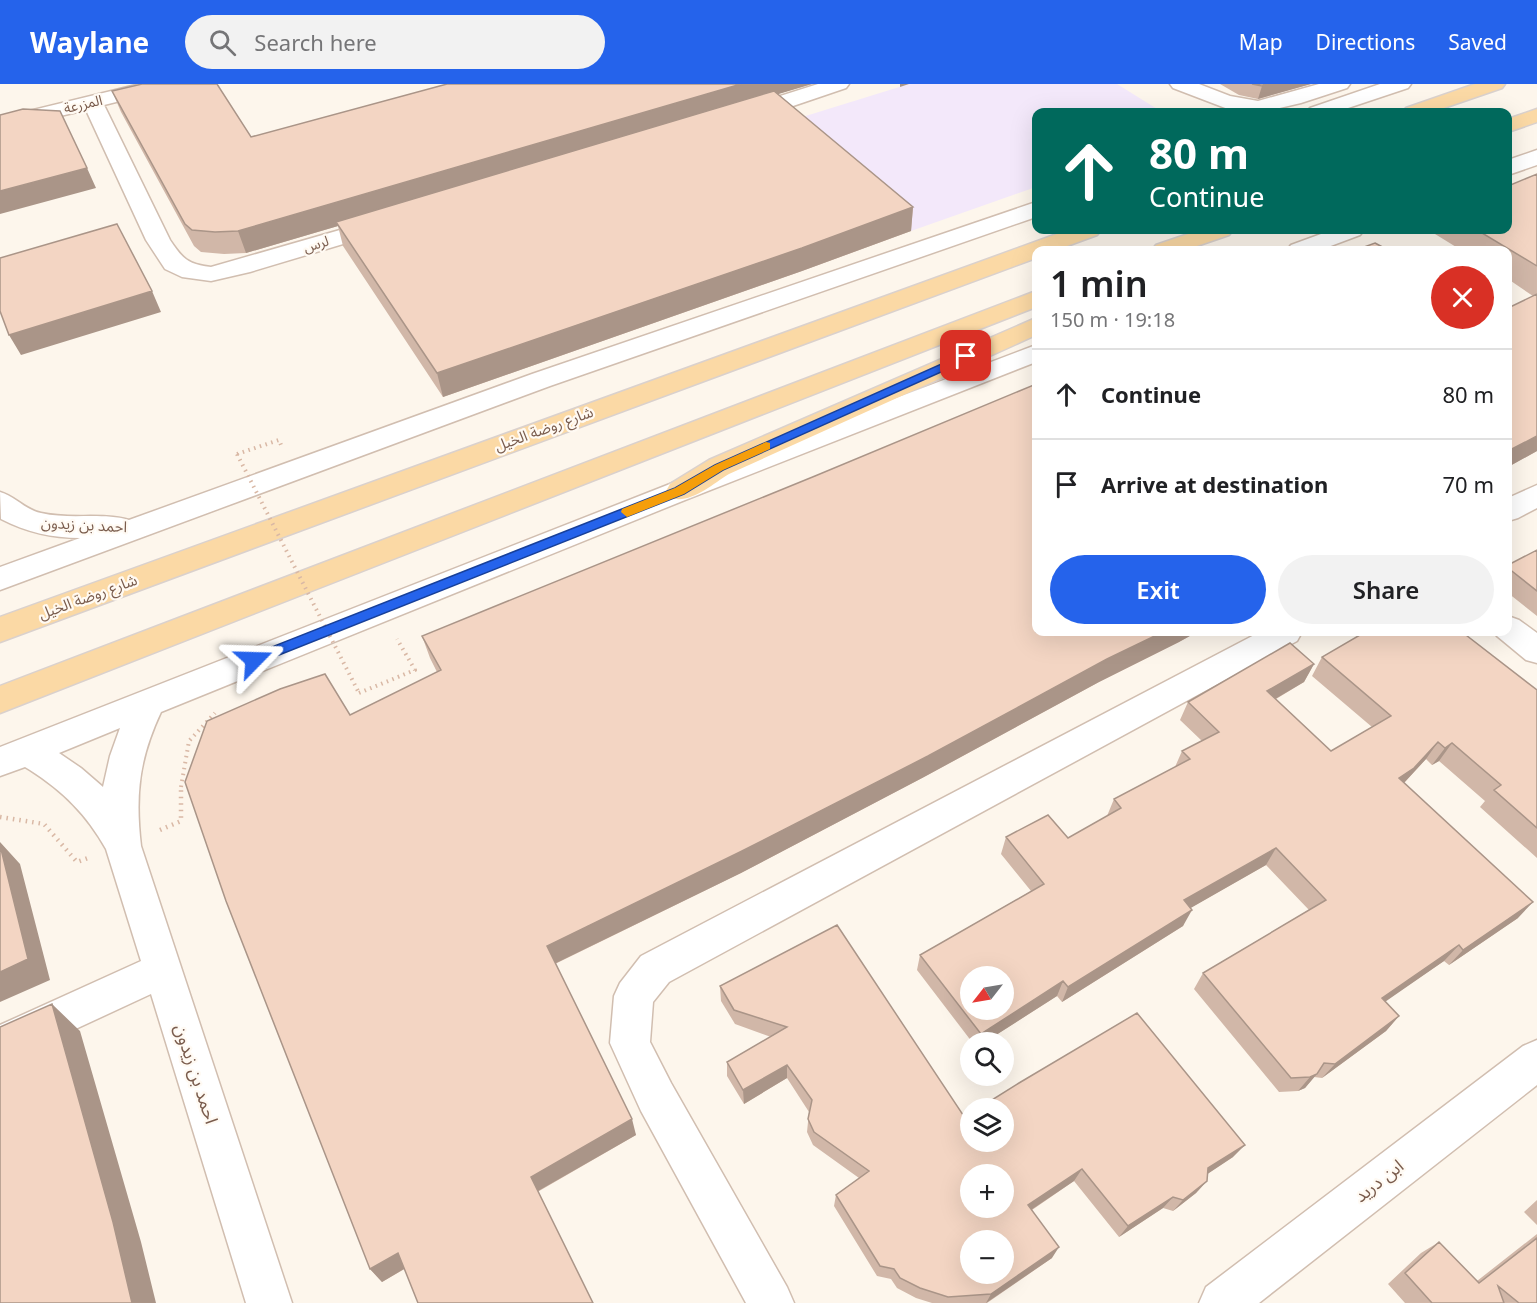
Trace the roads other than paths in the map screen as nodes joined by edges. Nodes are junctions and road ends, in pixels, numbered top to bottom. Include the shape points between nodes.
1 (166, 84) edge
2 (839, 84) edge
3 (1179, 84) edge
4 (1340, 84) edge
5 (1401, 84) edge
6 (1495, 84) edge
7 (92, 101) junction
8 (1258, 107) junction
9 (1200, 108) edge
10 (1254, 108) edge
11 (1329, 108) edge
12 (1425, 108) edge
13 (1537, 116) edge
14 (721, 122) edge
15 (0, 124) edge
16 (1512, 125) edge
17 (1537, 157) edge
18 (1512, 166) edge
19 (1032, 210) edge
20 (401, 219) edge
21 (1078, 234) edge
22 (1210, 234) edge
23 (1223, 234) edge
24 (1341, 234) edge
25 (1045, 246) edge
26 (1175, 246) edge
27 (1210, 246) edge
28 (1310, 246) edge
29 (1032, 251) edge
30 (1032, 300) edge
31 (1032, 328) edge
32 (1032, 355) edge
33 (680, 491) junction
34 (1537, 495) edge
35 (0, 502) edge
36 (1512, 509) edge
37 (138, 528) junction
38 (0, 579) edge
39 (0, 630) edge
40 (1512, 631) edge
41 (1279, 636) edge
42 (1537, 651) edge
43 (0, 700) edge
44 (149, 702) junction
45 (13, 756) edge
46 (123, 846) junction
47 (162, 970) junction
48 (0, 1045) edge
49 (1537, 1059) edge
50 (269, 1303) edge
51 (771, 1303) edge
52 (1222, 1303) edge

1 - 7 street, المزرعة
2 - 14 street
3 - 8 street via 1227,102
3 - 9 street
4 - 8 street
5 - 11 street
6 - 12 main road
7 - 15 street, المزرعة
7 - 20 street, لرس via 158,240 174,264 191,272 211,274 241,267
8 - 10 street
13 - 16 main road
17 - 18 street
19 - 37 street via 541,380
21 - 25 main road, شارع روضة الخيل
22 - 26 main road
23 - 27 main road
24 - 28 street
29 - 39 main road, شارع روضة الخيل
30 - 43 main road
31 - 33 main road via 719,467
32 - 33 street
33 - 44 street
34 - 36 street
35 - 37 street, احمد بن زيدون via 10,512 45,525
37 - 38 street
40 - 42 street
41 - 51 street via 655,969 634,996 630,1043
44 - 45 street
44 - 46 street, احمد بن زيدون via 132,736 121,772 118,809
45 - 46 street, احمد بن زيدون via 57,768 84,789
46 - 47 street, احمد بن زيدون
47 - 48 street
47 - 50 street, احمد بن زيدون
49 - 52 street, ابن دريد

